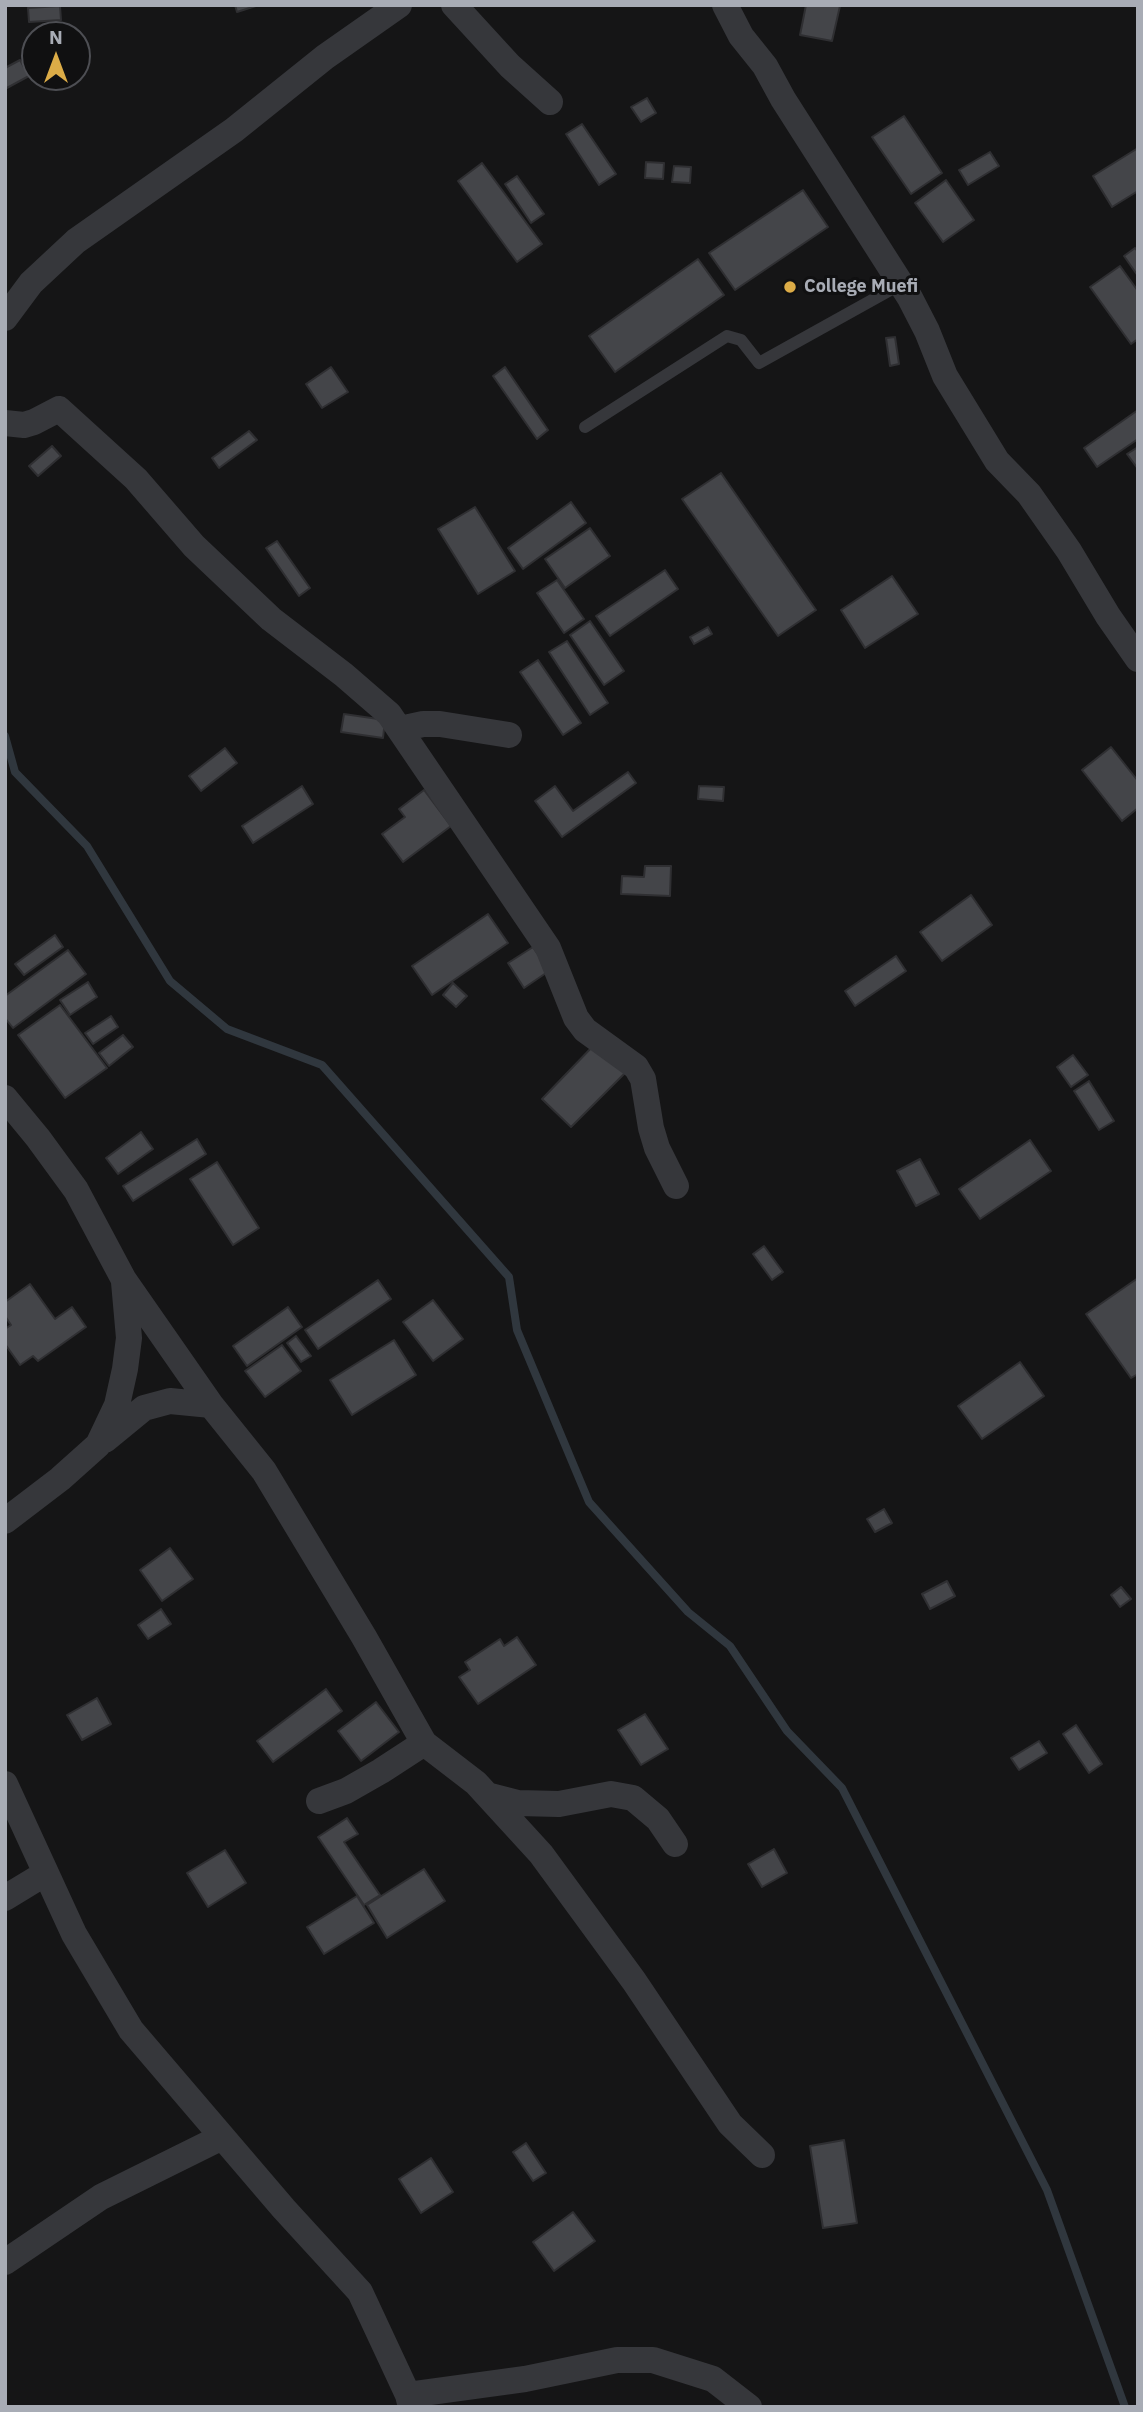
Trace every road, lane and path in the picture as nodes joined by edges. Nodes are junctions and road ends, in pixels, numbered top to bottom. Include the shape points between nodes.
1 (399, 5) edge
2 (454, 5) edge
3 (724, 5) edge
4 (550, 102) dead end
5 (901, 284) junction
6 (5, 318) edge
7 (5, 423) edge
8 (585, 427) dead end
9 (1138, 659) edge
10 (400, 729) junction
11 (509, 735) dead end
12 (5, 1098) edge
13 (676, 1186) dead end
14 (124, 1280) junction
15 (212, 1405) junction
16 (98, 1445) junction
17 (5, 1521) edge
18 (424, 1743) junction
19 (5, 1784) edge
20 (487, 1795) junction
21 (319, 1801) dead end
22 (675, 1844) dead end
23 (46, 1873) junction
24 (5, 1898) edge
25 (222, 2137) junction
26 (762, 2155) dead end
27 (5, 2262) edge
28 (409, 2401) edge
29 (749, 2407) edge

1 - 6 street via 234,130 76,241 31,283
2 - 4 street
3 - 5 street
5 - 8 lane via 759,363 741,340 727,335
5 - 9 street via 945,376 991,450 1029,494
7 - 10 street via 24,425 59,409 136,479 194,546 271,619 378,703
10 - 11 street via 440,724
10 - 13 street via 548,948 576,1018 585,1030 636,1067 643,1079 657,1148
12 - 14 street via 76,1190
14 - 15 street
14 - 16 street via 129,1338 125,1369 117,1405
15 - 16 street via 170,1401 144,1408
15 - 18 street via 264,1471
16 - 17 street
18 - 20 street
18 - 21 street via 346,1791
19 - 23 street
20 - 22 street via 518,1803 559,1804 611,1794 633,1798 658,1819
20 - 26 street via 541,1854 730,2124
23 - 24 street
23 - 25 street via 74,1934 131,2030
25 - 27 street via 101,2197
25 - 28 street via 360,2292
28 - 29 street via 617,2360 653,2360 713,2379

